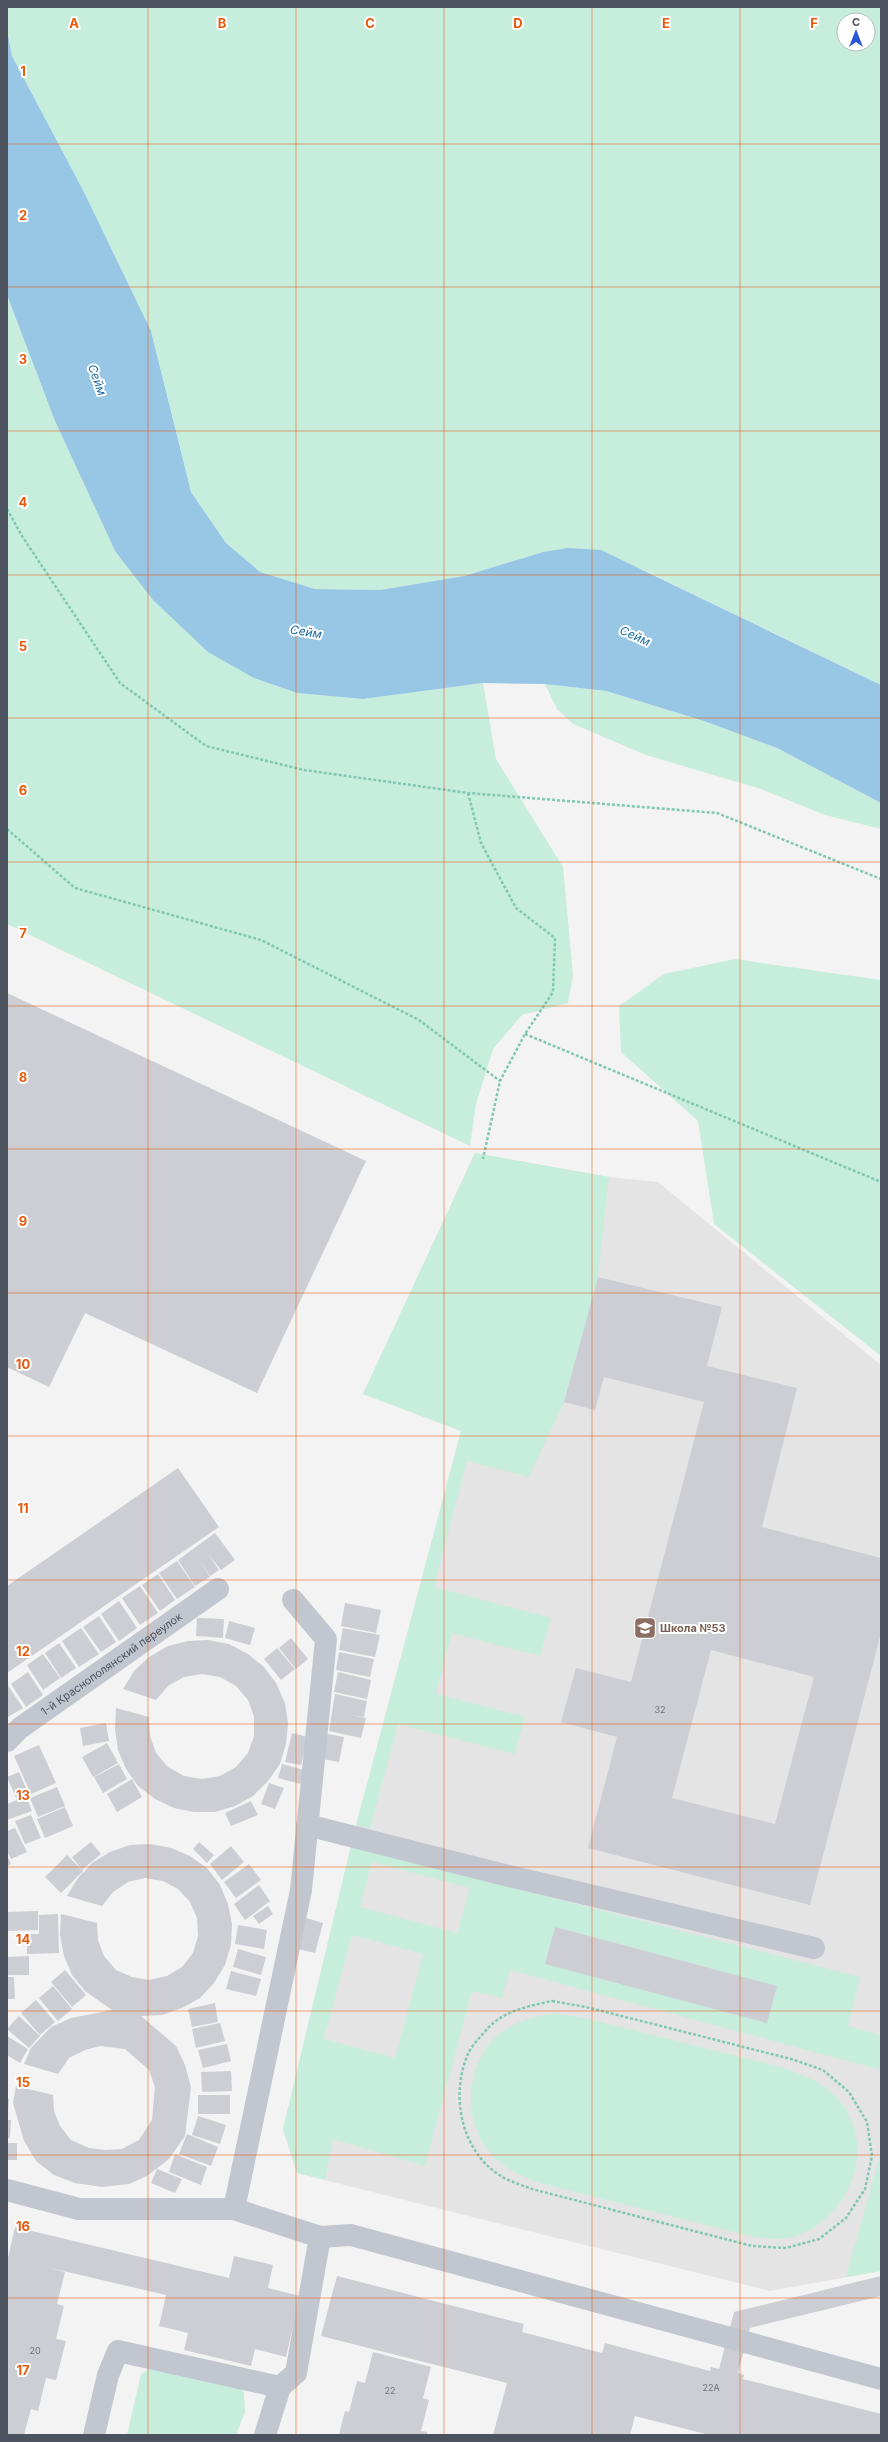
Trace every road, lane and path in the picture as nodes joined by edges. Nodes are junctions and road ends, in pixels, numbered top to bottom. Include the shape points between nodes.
1 (7, 509) edge
2 (468, 793) junction
3 (7, 829) edge
4 (881, 879) edge
5 (525, 1034) junction
6 (500, 1081) junction
7 (483, 1158) dead end
8 (881, 1182) edge
9 (218, 1589) dead end
10 (293, 1600) dead end
11 (7, 1741) edge
12 (307, 1825) junction
13 (814, 1948) dead end
14 (532, 2189) joint
15 (7, 2190) edge
16 (234, 2209) junction
17 (320, 2237) junction
18 (881, 2379) edge
19 (280, 2387) junction
20 (94, 2435) edge
21 (265, 2435) edge

1 - 2 path via 22,536 120,683 206,746 304,770
2 - 4 path via 717,813
2 - 5 path via 481,844 516,908 555,938 553,992
3 - 6 path via 75,888 261,940 419,1020
5 - 6 path
5 - 8 path
6 - 7 path
9 - 11 street, 1-й Краснополянский переулок via 20,1728
10 - 12 street via 326,1639
12 - 13 street
12 - 16 street via 301,1890
14 - 14 path via 500,2176 476,2152 461,2121 459,2087 468,2054 489,2026 518,2008 552,2001 593,2009 823,2070 849,2092 863,2116 872,2156 865,2189 846,2218 819,2239 786,2248 752,2246
15 - 16 street via 79,2209
16 - 17 street
17 - 18 street via 351,2235
17 - 19 street via 296,2373
19 - 20 street via 118,2351 108,2374
19 - 21 street

